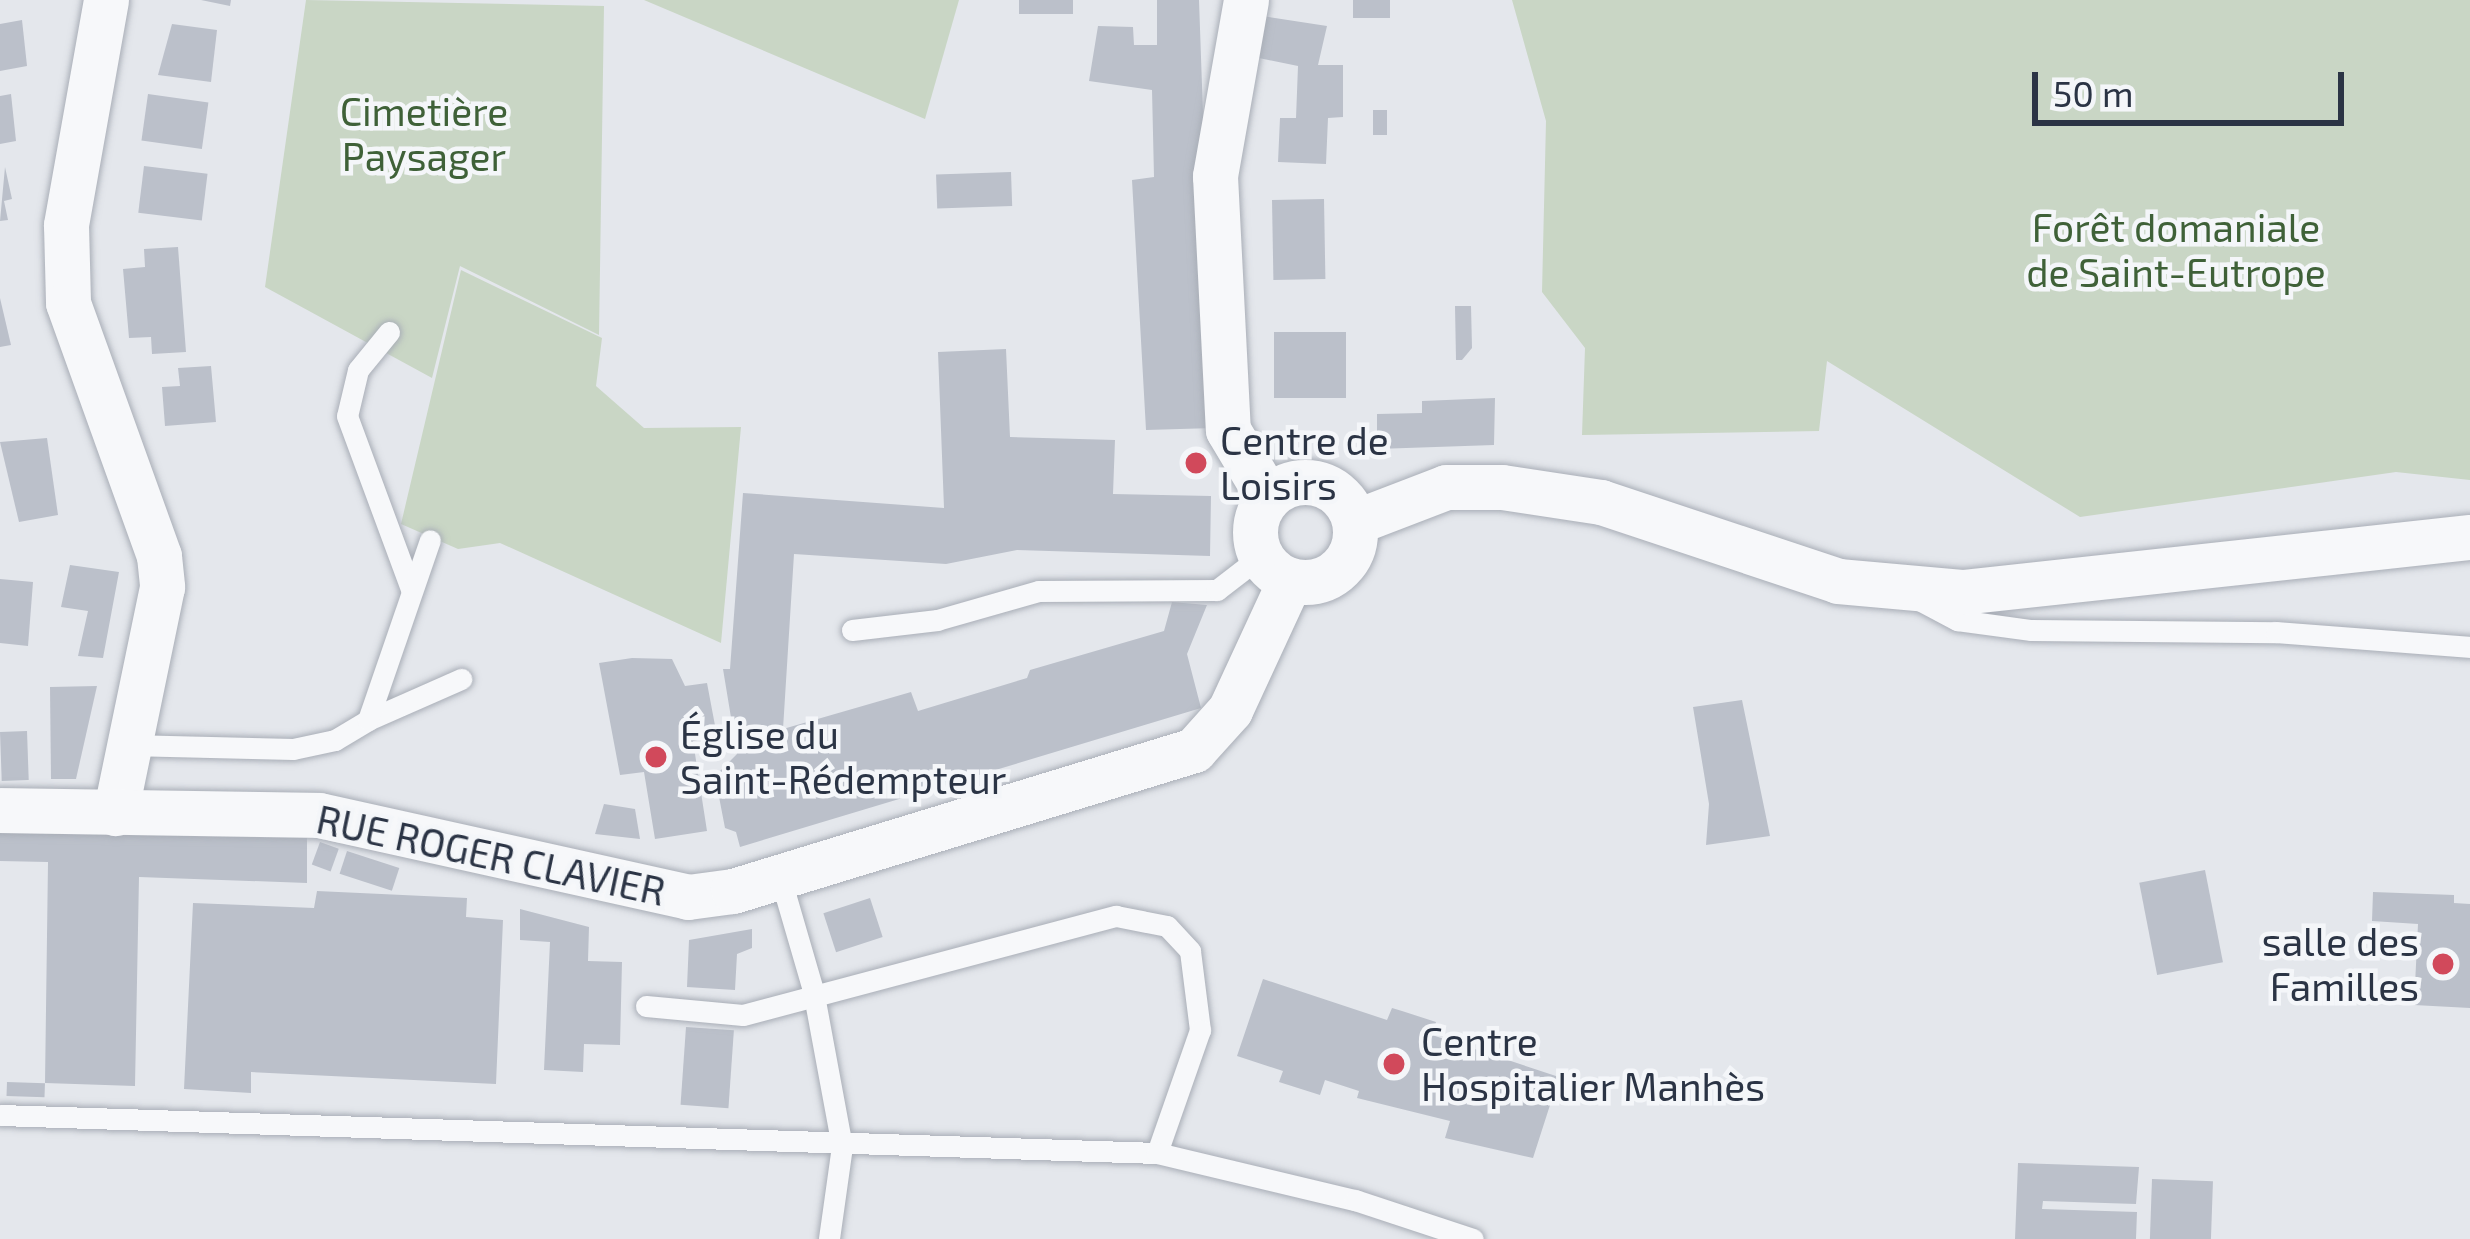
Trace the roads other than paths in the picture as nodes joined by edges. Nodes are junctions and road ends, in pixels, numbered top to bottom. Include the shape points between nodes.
1 (106, 0) edge
2 (1246, 0) edge
3 (389, 332) dead end
4 (1268, 497) junction
5 (1355, 522) junction
6 (2470, 537) edge
7 (430, 540) dead end
8 (1275, 568) junction
9 (411, 589) junction
10 (1899, 589) junction
11 (2023, 589) junction
12 (2072, 628) junction
13 (852, 630) dead end
14 (2470, 647) edge
15 (461, 679) dead end
16 (368, 720) junction
17 (127, 745) junction
18 (0, 809) edge
19 (115, 812) junction
20 (781, 880) junction
21 (813, 990) junction
22 (646, 1006) dead end
23 (0, 1115) edge
24 (842, 1146) junction
25 (1157, 1153) junction
26 (829, 1239) edge
27 (1473, 1239) edge

1 - 17 street via 67,225 68,303 159,556 162,587
2 - 4 street via 1215,176 1228,430
3 - 9 lane via 358,370 347,416
4 - 5 street via 1304,481 1324,486 1346,502
4 - 8 street, RUE ROGER CLAVIER via 1257,516
5 - 8 street via 1348,558 1329,578
5 - 10 street via 1433,490 1502,487 1601,502 1838,581
6 - 11 street
7 - 9 lane
8 - 13 lane via 1217,590 1040,591 938,620
8 - 20 street, RUE ROGER CLAVIER via 1231,710 1194,750
9 - 16 lane
10 - 11 street
10 - 12 lane via 1957,620
11 - 12 lane via 2042,626
12 - 14 lane
15 - 16 lane
16 - 17 lane via 335,740 293,749
17 - 19 street
18 - 19 street, RUE ROGER CLAVIER
19 - 20 street, RUE ROGER CLAVIER via 319,815 688,897
20 - 21 lane
21 - 22 lane via 743,1015
21 - 24 lane
21 - 25 lane via 1117,916 1167,926 1190,952 1200,1030
23 - 24 lane
24 - 25 lane
24 - 26 lane
25 - 27 lane via 1232,1167

